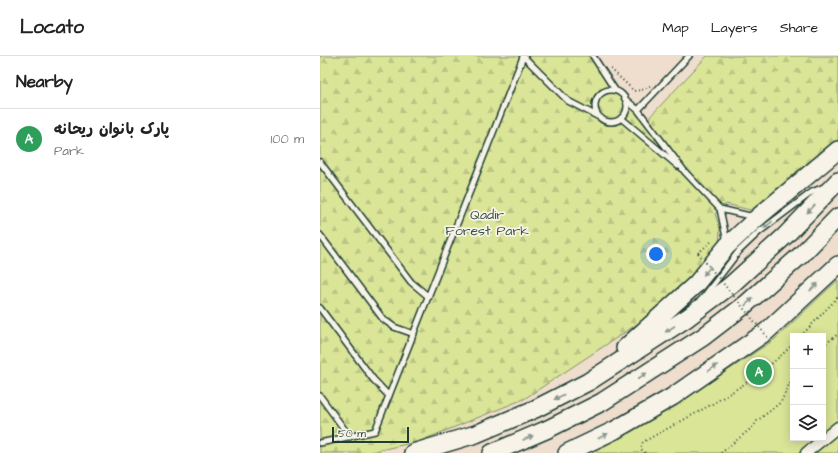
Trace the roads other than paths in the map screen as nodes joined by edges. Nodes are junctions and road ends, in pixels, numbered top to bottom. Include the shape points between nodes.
1 (523, 56) edge
2 (593, 56) edge
3 (689, 56) edge
4 (615, 90) junction
5 (625, 99) junction
6 (638, 110) junction
7 (601, 118) junction
8 (621, 118) junction
9 (838, 150) edge
10 (320, 162) edge
11 (685, 172) junction
12 (837, 182) edge
13 (720, 209) junction
14 (838, 217) edge
15 (757, 218) junction
16 (320, 235) edge
17 (720, 243) junction
18 (838, 265) edge
19 (428, 297) junction
20 (320, 308) edge
21 (414, 334) junction
22 (588, 382) junction
23 (320, 396) edge
24 (389, 396) junction
25 (838, 427) edge
26 (350, 438) junction
27 (320, 443) edge
28 (413, 453) edge
29 (492, 453) edge
30 (567, 453) edge
31 (806, 453) edge

1 - 7 lane via 568,101
1 - 19 lane
2 - 4 lane
3 - 6 lane
4 - 5 lane
4 - 7 lane via 601,93 597,99 595,106
5 - 6 lane
5 - 8 lane via 627,106
6 - 11 lane
7 - 8 lane via 608,121
8 - 11 lane
9 -> 15 highway
10 - 19 lane via 410,282
11 - 13 lane
12 -> 22 highway via 785,236 731,284 687,318
13 - 15 lane
13 - 17 lane
29 -> 14 highway via 602,402 703,337 746,304
15 - 17 highway
16 - 21 lane via 383,319 394,327
17 -> 22 highway via 696,284
30 -> 18 highway via 615,430 672,397 767,331
19 - 21 lane
20 - 24 lane via 373,379
21 - 24 lane
22 -> 28 highway via 536,409 482,431
23 - 26 lane
24 - 26 lane via 375,431
25 - 31 street
26 - 27 lane

